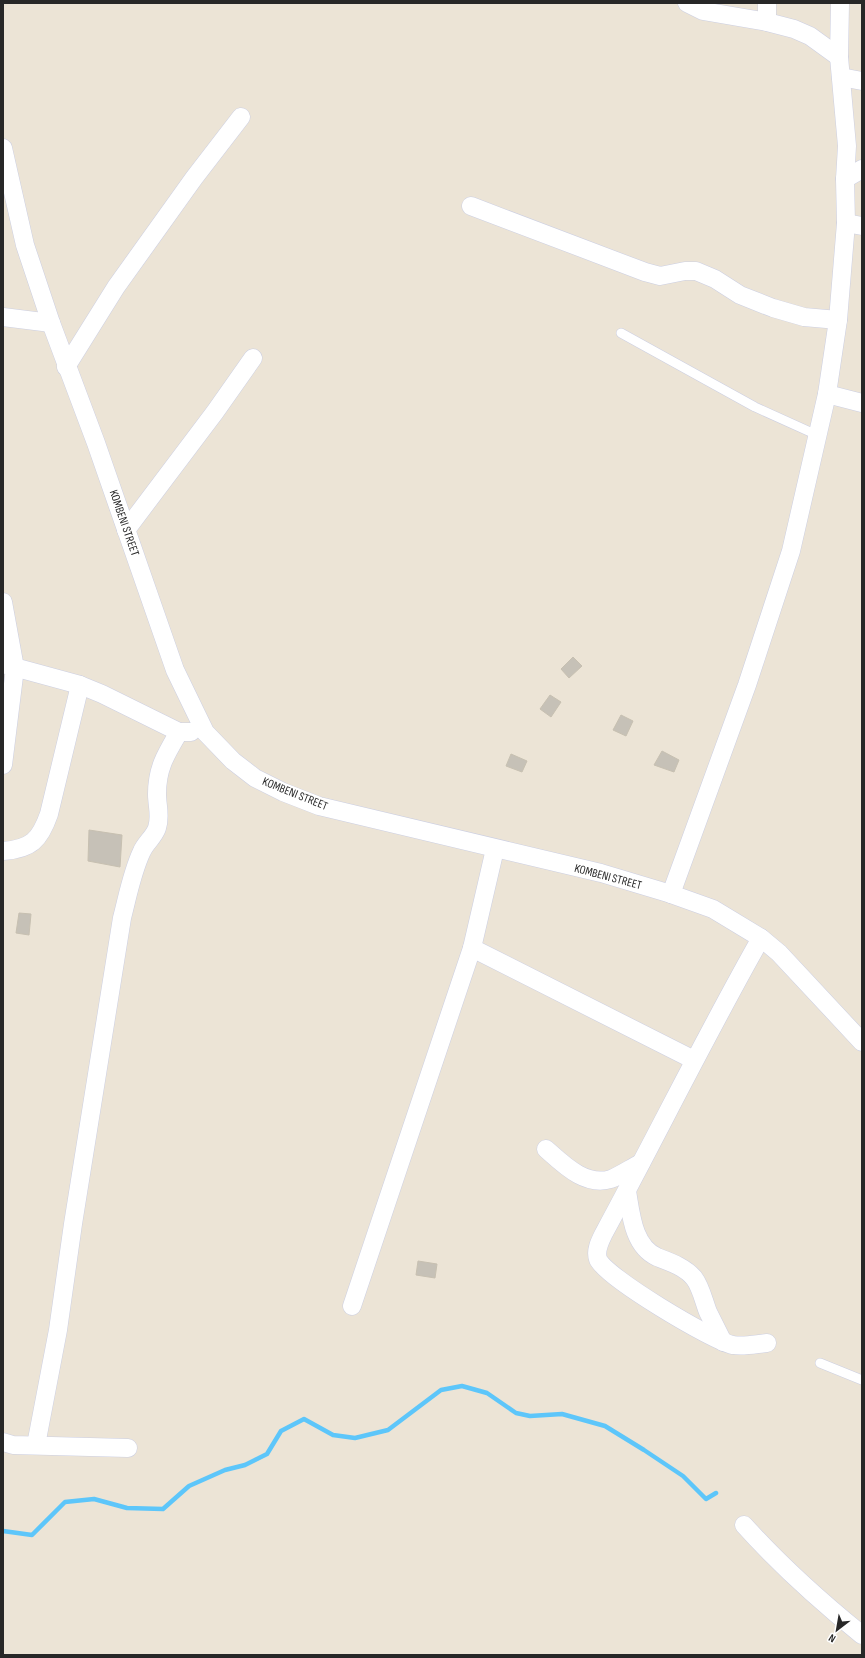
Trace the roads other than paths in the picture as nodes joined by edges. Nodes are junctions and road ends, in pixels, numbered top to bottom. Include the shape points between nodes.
1 (687, 3) edge
2 (767, 3) edge
3 (840, 3) edge
4 (767, 22) junction
5 (839, 57) junction
6 (841, 76) junction
7 (862, 81) edge
8 (241, 117) dead end
9 (3, 148) edge
10 (862, 169) edge
11 (845, 179) junction
12 (471, 206) dead end
13 (854, 224) edge
14 (3, 317) edge
15 (838, 320) junction
16 (51, 324) junction
17 (621, 333) dead end
18 (253, 358) dead end
19 (66, 366) junction
20 (827, 394) junction
21 (862, 403) edge
22 (817, 435) junction
23 (126, 530) junction
24 (3, 602) edge
25 (9, 666) edge
26 (80, 685) junction
27 (179, 732) junction
28 (205, 732) junction
29 (3, 765) edge
30 (495, 849) junction
31 (3, 851) edge
32 (671, 894) junction
33 (761, 938) junction
34 (472, 948) junction
35 (862, 1042) edge
36 (694, 1060) junction
37 (546, 1149) dead end
38 (641, 1163) junction
39 (627, 1191) junction
40 (352, 1306) dead end
41 (723, 1342) junction
42 (767, 1343) dead end
43 (820, 1362) dead end
44 (862, 1380) edge
45 (3, 1442) edge
46 (36, 1445) junction
47 (128, 1448) dead end
48 (744, 1526) dead end
49 (862, 1635) edge

1 - 4 street via 703,12
2 - 4 street
3 - 5 street
4 - 5 street via 810,36
5 - 6 street
6 - 7 street
6 - 11 street via 847,146
8 - 19 street via 116,287
9 - 16 street, KOMBENI STREET via 26,245
10 - 11 street
11 - 13 street
12 - 15 street via 645,272 660,276 696,271 715,279 740,295 773,308 804,316
13 - 15 street
14 - 16 street
15 - 20 street
16 - 19 street, KOMBENI STREET
17 - 22 lane via 756,407
18 - 23 street
19 - 23 street, KOMBENI STREET
20 - 21 street
20 - 22 street
22 - 32 street via 791,551 747,684
23 - 28 street, KOMBENI STREET via 175,670
24 - 25 street
25 - 26 street
25 - 29 street
26 - 27 street
26 - 31 street via 44,830 33,842 20,849
27 - 28 street
27 - 46 street via 162,763 157,794 157,828 143,849 132,878 122,918 58,1330
28 - 30 street, KOMBENI STREET via 233,761 255,778 283,792 319,806
30 - 32 street, KOMBENI STREET via 602,874
30 - 34 street
32 - 33 street, KOMBENI STREET via 713,909
33 - 35 street, KOMBENI STREET
33 - 36 street
34 - 36 street
34 - 40 street
36 - 38 street
37 - 38 street via 567,1167 582,1176 596,1180 610,1179
38 - 39 street
39 - 41 street via 632,1222 644,1249 670,1261 694,1279
39 - 41 street via 604,1233 597,1251 598,1260 605,1270 627,1286
41 - 42 street via 733,1345
43 - 44 lane
45 - 46 street via 13,1445
46 - 47 street
48 - 49 street via 819,1599

